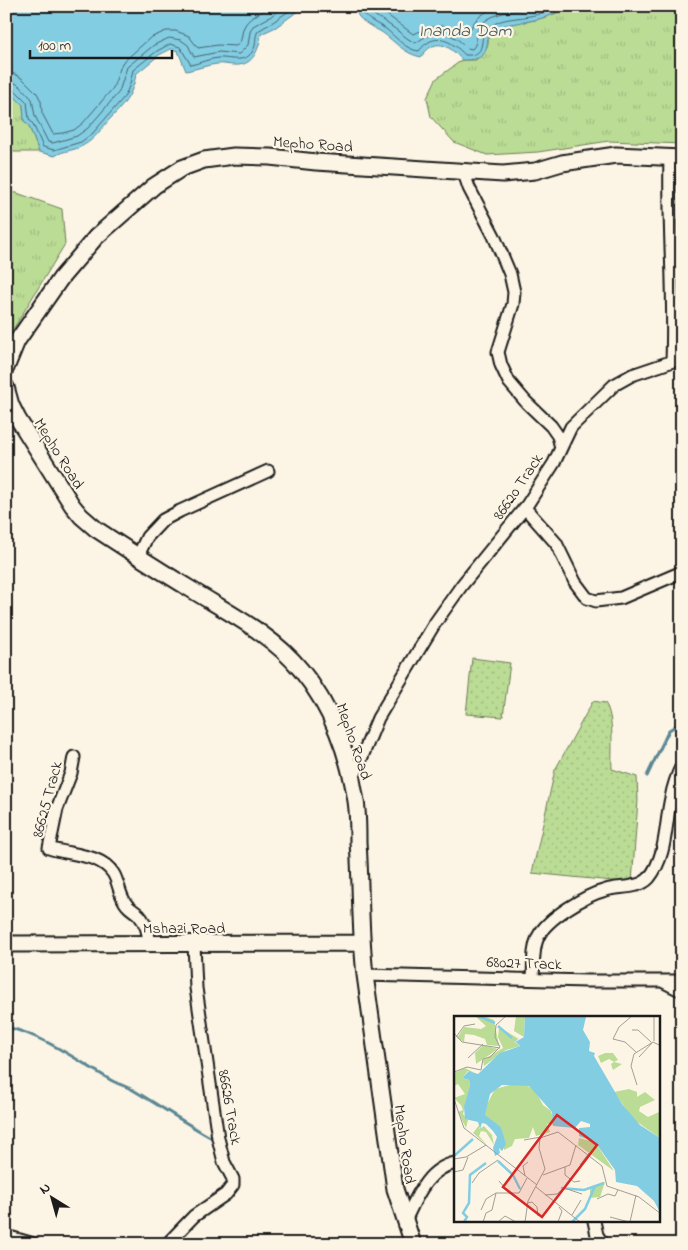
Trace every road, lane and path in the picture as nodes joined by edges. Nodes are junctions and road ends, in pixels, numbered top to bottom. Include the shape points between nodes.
1 (676, 158) edge
2 (462, 170) junction
3 (677, 359) edge
4 (6, 368) edge
5 (6, 387) edge
6 (560, 448) junction
7 (268, 471) dead end
8 (525, 508) junction
9 (138, 556) junction
10 (682, 572) edge
11 (74, 757) dead end
12 (682, 765) edge
13 (352, 780) junction
14 (362, 943) junction
15 (6, 944) edge
16 (149, 944) junction
17 (194, 944) junction
18 (365, 974) junction
19 (533, 978) junction
20 (662, 981) junction
21 (682, 981) edge
22 (682, 991) edge
23 (454, 1163) edge
24 (405, 1221) junction
25 (594, 1222) edge
26 (6, 1236) edge
27 (34, 1244) edge
28 (167, 1244) edge
29 (413, 1244) edge
30 (603, 1244) edge

1 - 2 street, Mepho Road via 616,155 562,163 535,171 502,174
1 - 3 street via 669,198
2 - 4 street, Mepho Road via 234,156 204,160 182,168 154,186 96,237 61,278 17,341
2 - 6 street, 86620 Track via 494,236 514,292 498,352 501,365 509,382 551,426 558,436
3 - 6 street via 614,385 572,427
5 - 9 street, Mepho Road via 18,418 72,505 96,529
6 - 8 street, 86620 Track
7 - 9 street via 163,520 147,537
8 - 10 street via 556,543 575,582 587,598 596,601 621,598
8 - 13 street, 86620 Track via 435,623 378,718
9 - 13 street, Mepho Road via 284,651 322,698
11 - 16 street, 86625 Track via 48,848 91,858 109,867 126,904 144,922
12 - 19 street via 671,796 658,863 652,874 640,884 592,895 546,926 534,950
13 - 14 street, Mepho Road via 357,813
14 - 17 street, Mshazi Road
14 - 18 street, Mepho Road
15 - 16 street, Mshazi Road
16 - 17 street, Mshazi Road
17 - 28 street, 86626 Track via 196,988 218,1138 233,1185 226,1194 194,1216
18 - 19 street, 68027 Track
18 - 24 street, Mepho Road via 395,1189
19 - 20 street, 68027 Track
20 - 21 street, 68027 Track
20 - 22 street
23 - 24 street via 435,1172 422,1187
24 - 29 street, Mepho Road
25 - 30 street
26 - 27 street

